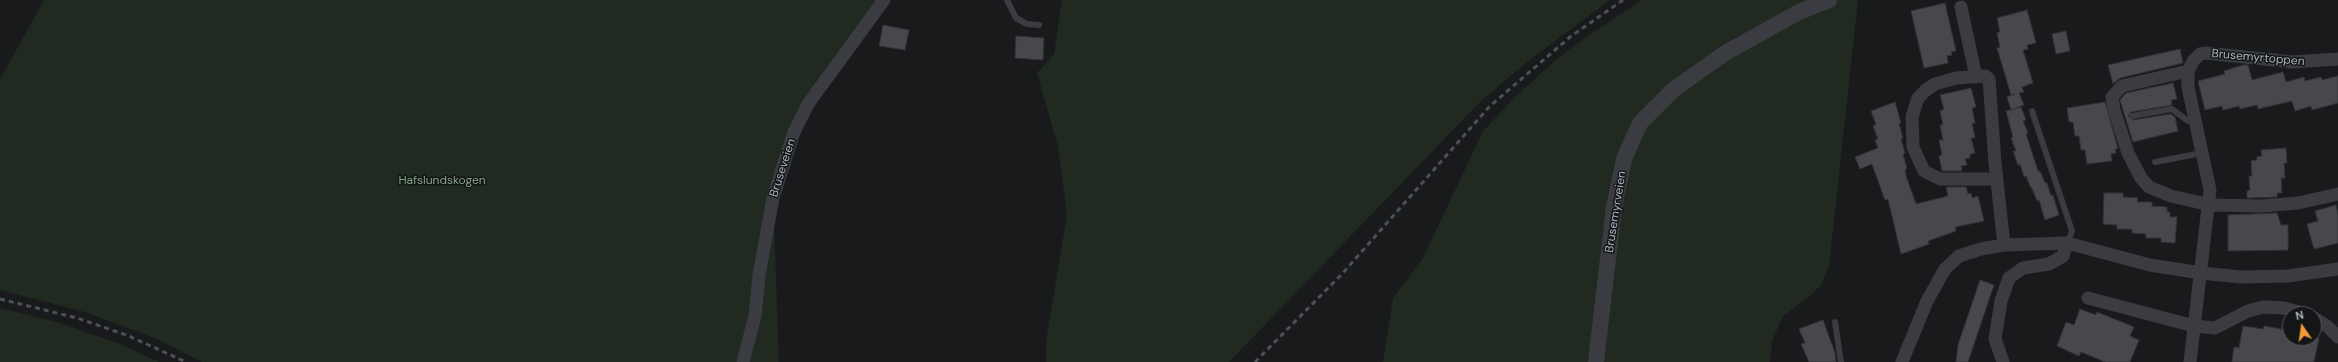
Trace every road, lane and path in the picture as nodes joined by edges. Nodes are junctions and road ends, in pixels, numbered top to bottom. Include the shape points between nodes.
1 (884, 0) edge
2 (1007, 0) edge
3 (1829, 0) edge
4 (1961, 7) dead end
5 (1039, 25) dead end
6 (2338, 59) edge
7 (2188, 71) junction
8 (1976, 77) junction
9 (2032, 111) dead end
10 (2132, 116) dead end
11 (2195, 120) junction
12 (2202, 153) junction
13 (2155, 162) dead end
14 (1996, 179) junction
15 (2338, 194) edge
16 (2210, 205) junction
17 (2067, 243) junction
18 (2004, 245) junction
19 (2338, 269) edge
20 (2201, 274) junction
21 (2088, 298) dead end
22 (2282, 308) edge
23 (1835, 322) dead end
24 (2322, 323) edge
25 (2194, 326) junction
26 (2338, 337) edge
27 (743, 362) edge
28 (1596, 362) edge
29 (1841, 362) edge
30 (1902, 362) edge
31 (2003, 362) edge
32 (2190, 362) edge

1 - 27 street, Bruseveien via 808,104 794,132 773,198 759,275 755,316
2 - 5 lane via 1016,18 1027,24
3 - 28 street, Brusemyrveien via 1799,12 1725,53 1673,90 1640,123 1624,159 1614,207
4 - 8 street
6 - 7 street, Brusemyrtoppen via 2292,62 2206,53 2200,54
7 - 11 street via 2188,87
7 - 16 street via 2122,86 2112,97 2114,110 2128,153 2149,187 2171,196
8 - 14 street via 1985,76 1991,86
8 - 14 street via 1945,80 1935,84 1918,98 1912,117 1913,147 1924,171 1933,177
9 - 17 lane via 2072,231
10 - 11 lane via 2172,109 2188,121
11 - 12 street
12 - 13 lane
12 - 16 street via 2210,190
14 - 18 street
15 - 16 street via 2262,206
16 - 20 street
17 - 18 street
17 - 20 street via 2150,265
17 - 31 street via 2063,256 2049,264 2023,268 2009,278 2001,300 1995,339
18 - 30 street via 1968,252 1959,256 1945,269 1927,301
19 - 20 street via 2282,276 2241,277
20 - 25 street
21 - 25 street
22 - 25 street via 2262,307 2248,311 2215,328
23 - 29 lane
24 - 26 street
25 - 32 street

